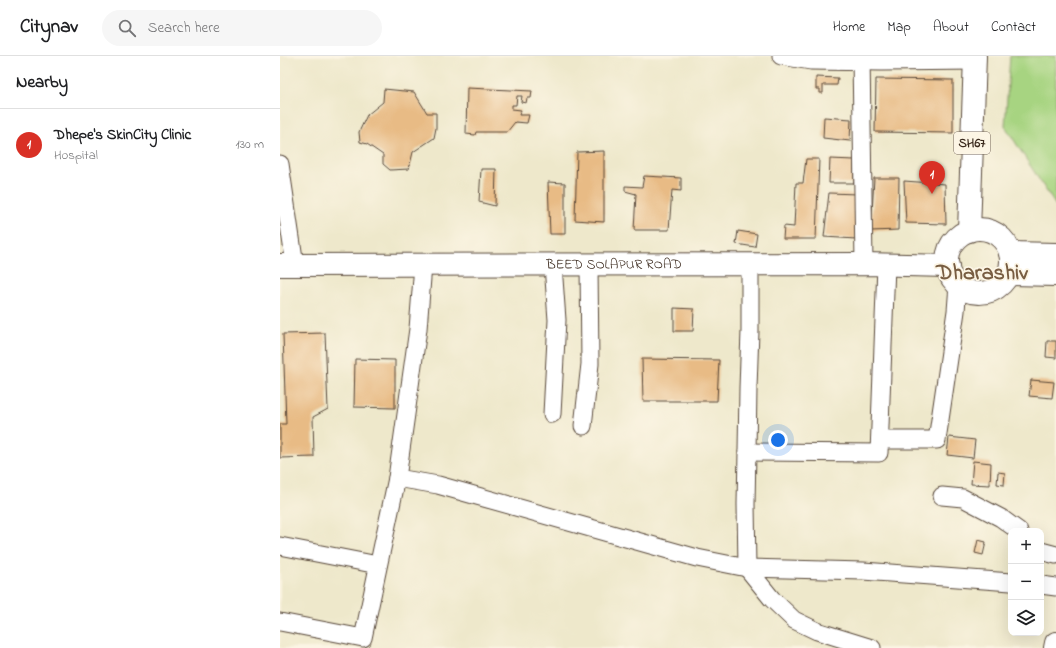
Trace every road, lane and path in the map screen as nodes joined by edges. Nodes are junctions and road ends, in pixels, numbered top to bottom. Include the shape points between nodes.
1 (781, 56) edge
2 (977, 58) edge
3 (861, 59) edge
4 (280, 164) edge
5 (977, 231) junction
6 (1056, 254) edge
7 (750, 264) junction
8 (864, 264) junction
9 (1009, 264) junction
10 (288, 265) edge
11 (423, 265) junction
12 (553, 265) junction
13 (589, 265) junction
14 (886, 265) junction
15 (948, 266) junction
16 (1056, 275) edge
17 (958, 285) junction
18 (552, 414) dead end
19 (583, 426) dead end
20 (880, 440) junction
21 (748, 452) junction
22 (397, 478) junction
23 (942, 496) dead end
24 (1015, 528) edge
25 (280, 546) edge
26 (1044, 552) edge
27 (1056, 555) edge
28 (378, 565) junction
29 (747, 568) junction
30 (1008, 582) edge
31 (1044, 585) edge
32 (1056, 587) edge
33 (280, 622) edge
34 (1056, 643) edge
35 (872, 648) edge
36 (1055, 648) edge

1 - 3 street via 811,62
2 - 3 street
2 - 5 main road, SH67
3 - 8 street
4 - 10 street
5 - 9 main road via 1000,236 1006,244
5 - 15 main road via 959,236 948,255
6 - 9 main road
7 - 8 main road, BEED SOLAPUR ROAD
7 - 13 main road, BEED SOLAPUR ROAD
7 - 21 street
8 - 14 main road, BEED SOLAPUR ROAD
9 - 16 main road
9 - 17 main road via 1004,282 987,293 977,294
10 - 11 main road, BEED SOLAPUR ROAD
11 - 12 main road, BEED SOLAPUR ROAD
11 - 22 street via 418,329
12 - 13 main road, BEED SOLAPUR ROAD
12 - 18 street via 557,320
13 - 19 street via 590,364
14 - 15 main road, BEED SOLAPUR ROAD
14 - 20 street
15 - 17 main road via 951,277
17 - 20 street via 937,440
20 - 21 street via 880,453
21 - 29 street
22 - 28 street
22 - 29 street via 438,485 697,558
23 - 24 street via 963,498
25 - 28 street
26 - 27 street
28 - 33 street via 363,638
29 - 30 street via 863,571
29 - 35 street via 772,599 794,620 817,631
31 - 32 street
34 - 36 main road

